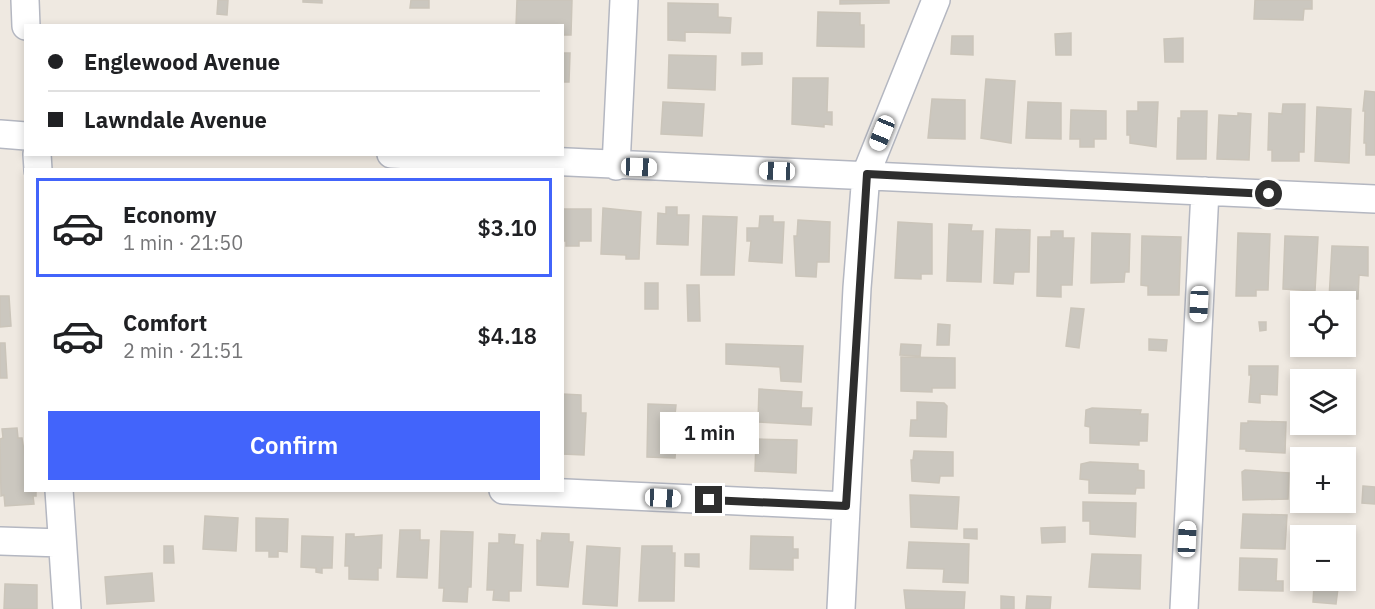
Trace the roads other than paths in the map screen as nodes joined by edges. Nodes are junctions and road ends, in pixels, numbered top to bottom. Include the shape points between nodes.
1 (25, 0) edge
2 (624, 0) edge
3 (936, 0) edge
4 (26, 24) edge
5 (0, 134) edge
6 (24, 136) edge
7 (428, 156) edge
8 (616, 166) junction
9 (867, 174) junction
10 (1205, 191) junction
11 (1375, 199) edge
12 (58, 492) edge
13 (546, 492) edge
14 (846, 506) junction
15 (0, 541) edge
16 (62, 543) junction
17 (67, 609) edge
18 (841, 609) edge
19 (1184, 609) edge

1 - 4 street
2 - 8 street
3 - 9 street
5 - 6 street
7 - 8 street
8 - 9 street
9 - 10 street
9 - 14 street
10 - 11 street
10 - 19 street
12 - 16 street
13 - 14 street
14 - 18 street
15 - 16 street
16 - 17 street

